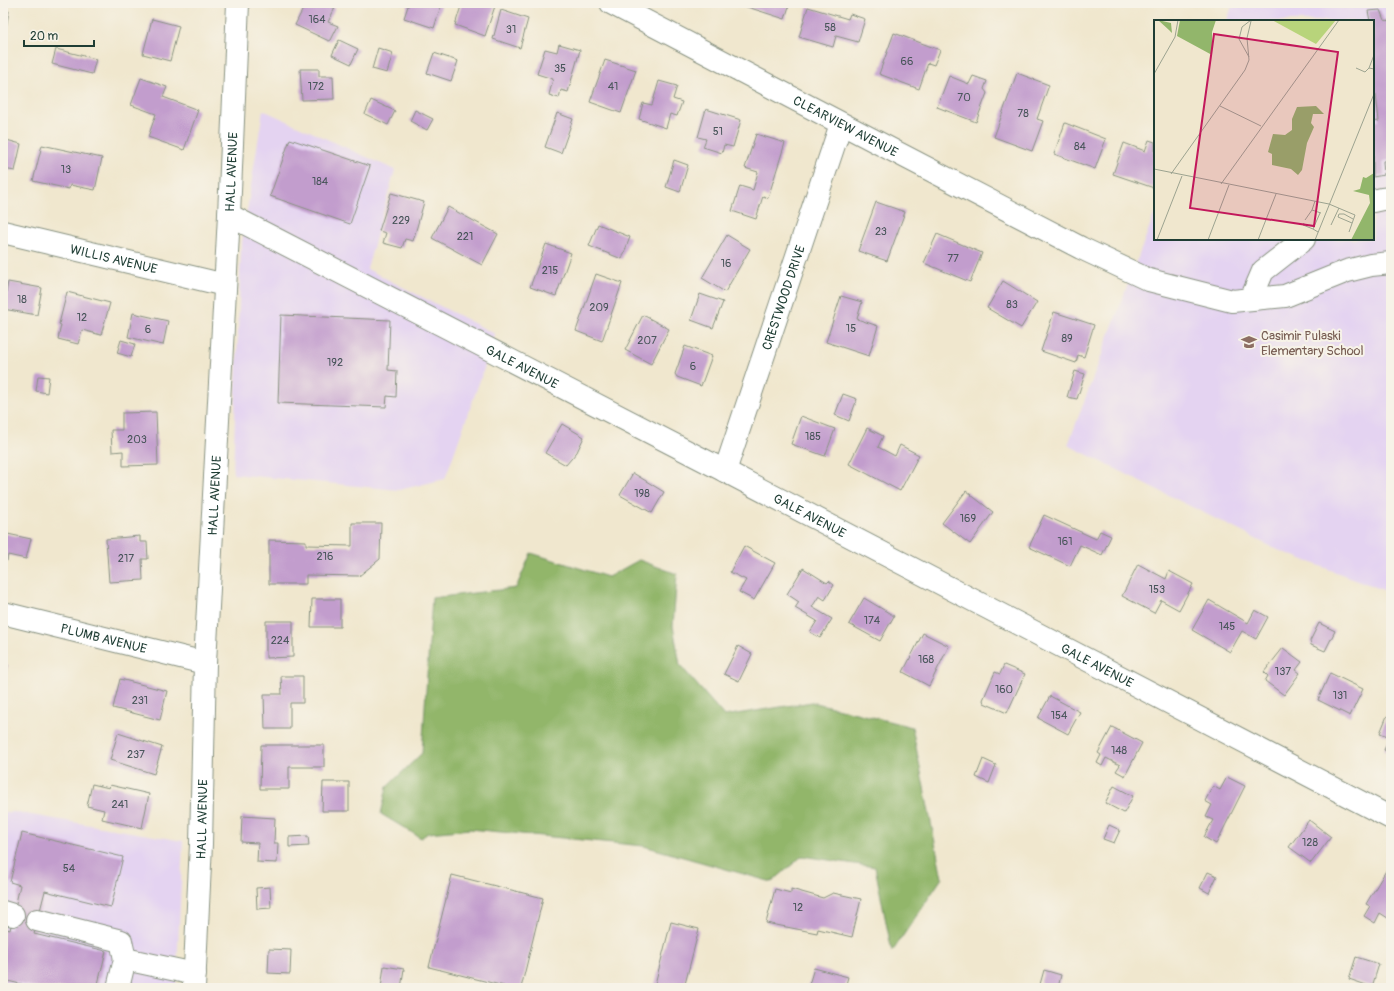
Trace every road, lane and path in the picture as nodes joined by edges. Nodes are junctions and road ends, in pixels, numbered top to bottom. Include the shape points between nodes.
1 (238, 3) edge
2 (611, 3) edge
3 (841, 124) junction
4 (1391, 198) edge
5 (1374, 201) edge
6 (229, 215) junction
7 (3, 232) edge
8 (1303, 240) edge
9 (1391, 263) edge
10 (225, 285) junction
11 (1251, 299) junction
12 (726, 471) junction
13 (3, 613) edge
14 (205, 663) junction
15 (1391, 818) edge
16 (38, 920) dead end
17 (125, 959) junction
18 (195, 981) edge
19 (118, 988) edge

1 - 6 street, HALL AVENUE
2 - 3 street, CLEARVIEW AVENUE
3 - 11 street, CLEARVIEW AVENUE via 1081,248 1149,280 1232,301
3 - 12 street, CRESTWOOD DRIVE
4 - 5 street
6 - 10 street, HALL AVENUE
6 - 12 street, GALE AVENUE
7 - 10 street, WILLIS AVENUE
8 - 11 street via 1263,271
9 - 11 street, CLEARVIEW AVENUE via 1347,271 1285,296
10 - 14 street, HALL AVENUE
12 - 15 street, GALE AVENUE
13 - 14 street, PLUMB AVENUE
14 - 18 street, HALL AVENUE
16 - 17 street via 121,941
17 - 18 street
17 - 19 street

